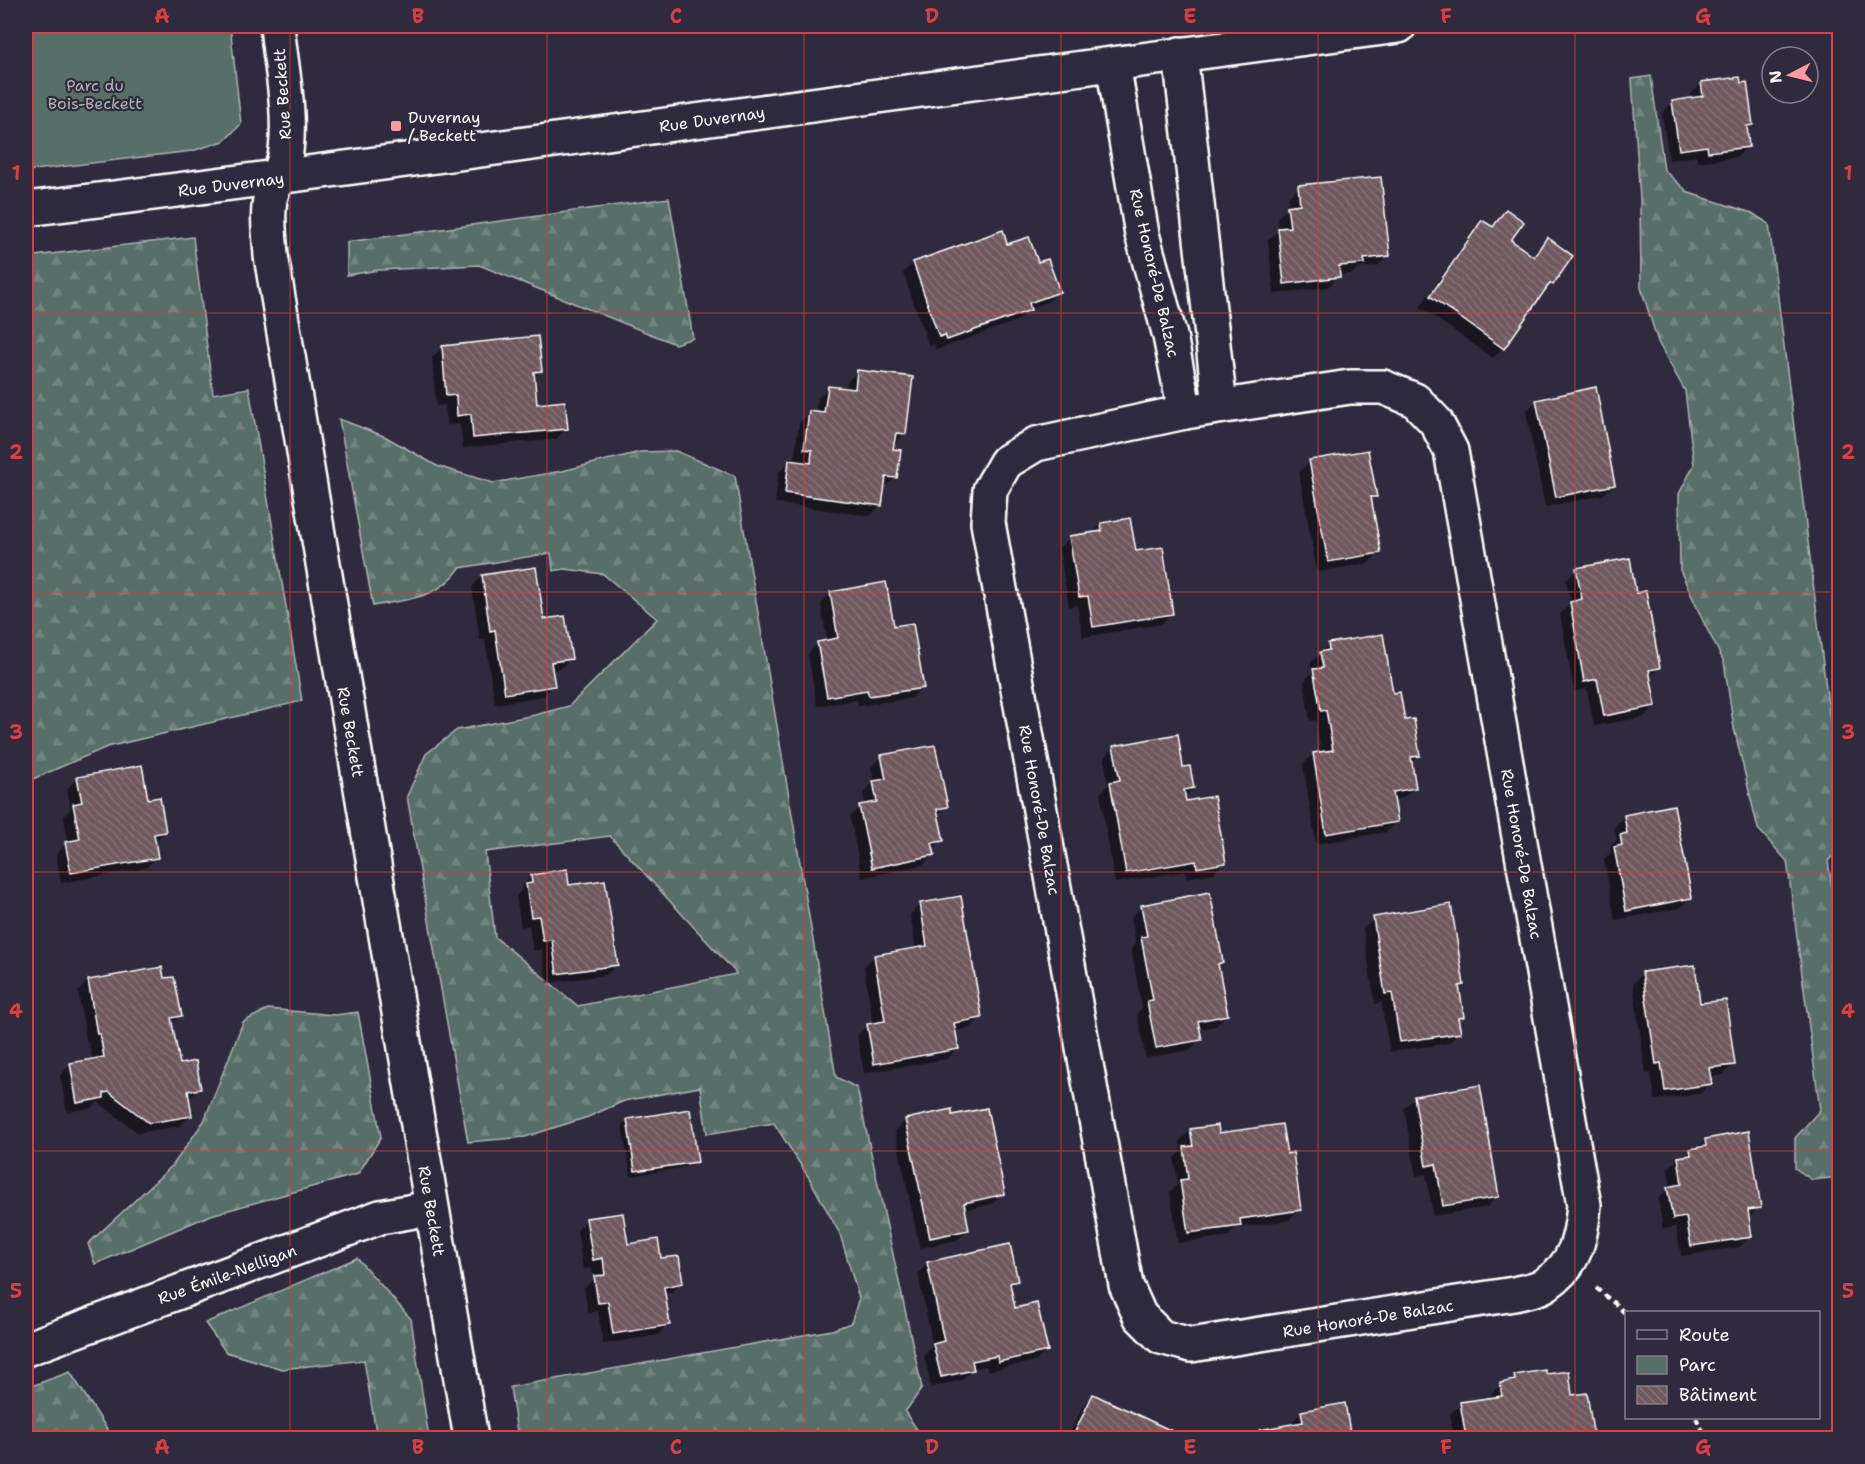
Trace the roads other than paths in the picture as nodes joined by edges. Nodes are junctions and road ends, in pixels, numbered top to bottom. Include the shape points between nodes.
1 (277, 26) edge
2 (1399, 26) edge
3 (1180, 54) junction
4 (1113, 64) junction
5 (280, 177) junction
6 (26, 209) edge
7 (1220, 406) junction
8 (1185, 412) junction
9 (431, 1208) junction
10 (26, 1349) edge
11 (471, 1438) edge

1 - 5 street, Rue Beckett via 287,123
2 - 3 street, Rue Duvernay
3 - 4 street, Rue Duvernay
3 - 7 street
4 - 5 street, Rue Duvernay
4 - 8 street, Rue Honoré-De Balzac via 1142,234 1170,336
5 - 6 street, Rue Duvernay
5 - 9 street, Rue Beckett via 271,197 271,256
7 - 8 street, Rue Honoré-De Balzac
7 - 8 street, Rue Honoré-De Balzac via 1350,387 1383,387 1415,400 1436,422 1450,451 1584,1205 1581,1236 1568,1265 1545,1285 1514,1294 1191,1345 1161,1337 1140,1316 1126,1285 988,523 990,490 1006,462 1036,444
9 - 10 street, Rue Émile-Nelligan via 380,1217
9 - 11 street, Rue Beckett

